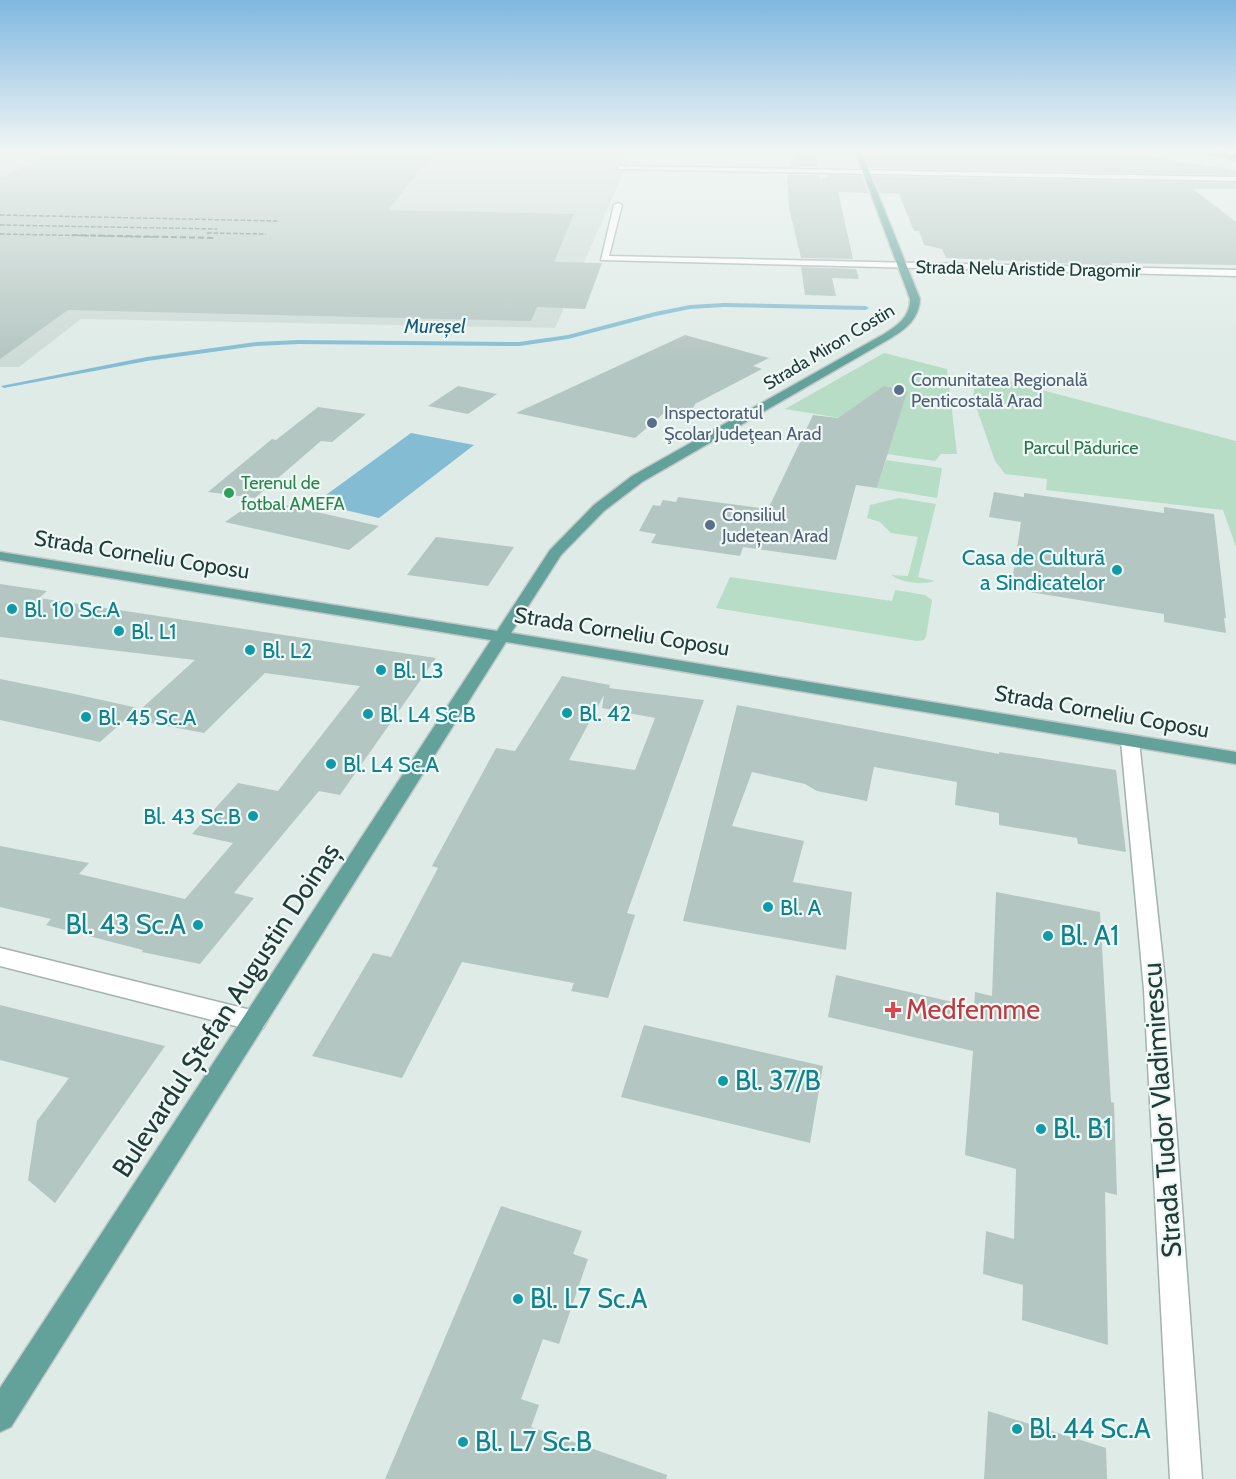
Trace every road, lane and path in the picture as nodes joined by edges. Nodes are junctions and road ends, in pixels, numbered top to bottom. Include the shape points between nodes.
1 (614, 220) edge
2 (884, 220) edge
3 (904, 266) junction
4 (1236, 273) edge
5 (0, 556) edge
6 (501, 636) junction
7 (1130, 741) junction
8 (1236, 758) edge
9 (0, 957) edge
10 (255, 1021) junction
11 (0, 1416) edge
12 (1186, 1479) edge

1 - 3 street, Strada Nelu Aristide Dragomir via 604,258
2 - 3 main road, Strada Miron Costin
3 - 4 street, Strada Nelu Aristide Dragomir
3 - 6 main road, Strada Miron Costin via 916,306 908,322 637,479 569,537
5 - 6 main road, Strada Corneliu Coposu
6 - 7 main road, Strada Corneliu Coposu
6 - 10 main road, Bulevardul Ștefan Augustin Doinaș
7 - 8 main road, Strada Corneliu Coposu
7 - 12 street, Strada Tudor Vladimirescu via 1155,990
9 - 10 street
10 - 11 main road, Bulevardul Ștefan Augustin Doinaș

